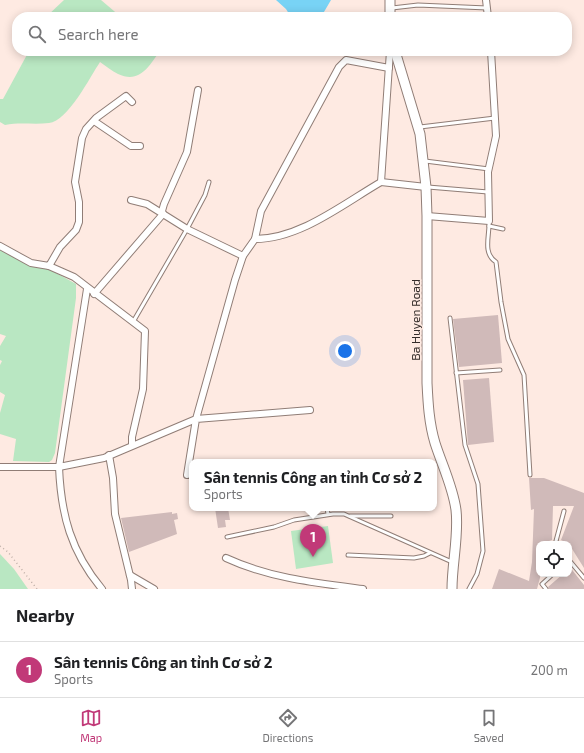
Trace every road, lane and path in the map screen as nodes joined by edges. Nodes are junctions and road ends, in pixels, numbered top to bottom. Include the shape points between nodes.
1 (486, 0) edge
2 (390, 8) edge
3 (487, 8) junction
4 (487, 12) edge
5 (390, 56) edge
6 (397, 56) edge
7 (491, 56) edge
8 (389, 68) junction
9 (198, 90) dead end
10 (132, 102) dead end
11 (495, 118) junction
12 (94, 121) junction
13 (418, 127) junction
14 (140, 146) dead end
15 (423, 161) junction
16 (489, 169) junction
17 (209, 182) dead end
18 (381, 182) junction
19 (426, 187) junction
20 (489, 192) junction
21 (131, 200) dead end
22 (163, 214) junction
23 (428, 216) junction
24 (489, 223) junction
25 (187, 229) junction
26 (503, 229) dead end
27 (255, 239) junction
28 (0, 246) edge
29 (244, 256) junction
30 (50, 266) junction
31 (87, 289) junction
32 (94, 294) junction
33 (450, 318) dead end
34 (133, 322) junction
35 (500, 370) dead end
36 (456, 373) junction
37 (310, 410) dead end
38 (196, 419) junction
39 (132, 445) junction
40 (109, 455) junction
41 (190, 459) edge
42 (189, 463) edge
43 (0, 467) edge
44 (59, 468) junction
45 (187, 475) dead end
46 (530, 475) dead end
47 (328, 511) edge
48 (564, 511) dead end
49 (328, 514) junction
50 (348, 516) junction
51 (391, 516) dead end
52 (227, 537) dead end
53 (556, 541) edge
54 (0, 546) edge
55 (430, 553) junction
56 (348, 555) dead end
57 (226, 558) dead end
58 (452, 562) junction
59 (572, 564) edge
60 (130, 575) junction
61 (550, 577) edge
62 (584, 578) edge
63 (37, 589) edge
64 (102, 589) edge
65 (132, 589) edge
66 (154, 589) edge
67 (363, 589) edge
68 (452, 589) edge
69 (469, 589) edge
70 (546, 589) edge

1 - 3 street
2 - 3 lane via 418,5
3 - 4 street
5 - 8 street
6 - 13 street, Ba Huyen Road
7 - 11 street
8 - 18 street
8 - 27 street via 354,60 346,60 340,67 262,211
9 - 22 street via 187,152 164,204
10 - 12 street via 126,96
11 - 13 lane
11 - 16 street via 496,136
12 - 14 street via 131,146
12 - 30 street via 82,138 77,163 75,182 80,213 78,226 60,247
13 - 15 street, Ba Huyen Road
15 - 16 lane
15 - 19 street, Ba Huyen Road
16 - 20 street
17 - 25 lane
18 - 19 street
18 - 27 street via 310,224 270,239
19 - 20 lane
19 - 23 street, Ba Huyen Road
20 - 24 street
21 - 22 street via 141,201
22 - 25 street
22 - 32 street
23 - 24 street
23 - 58 street, Ba Huyen Road via 428,410 433,436 456,509
24 - 26 lane
24 - 46 lane via 488,251 496,262 499,295 507,333 524,375
25 - 29 street
25 - 34 lane
27 - 29 street
28 - 30 street via 31,263
29 - 38 street
30 - 31 street via 74,278
31 - 32 street
31 - 44 street
32 - 34 street
33 - 36 lane
34 - 39 street via 145,331 146,341 143,389
35 - 36 lane
36 - 69 lane via 465,445 478,484 483,551 477,574
37 - 38 street
38 - 39 street
38 - 41 street
39 - 40 street
40 - 44 street
40 - 60 street via 115,514
42 - 45 street
43 - 44 street
44 - 64 street via 63,515 78,553
47 - 49 lane
48 - 53 lane
49 - 50 lane
49 - 52 lane
50 - 51 lane
50 - 55 lane
54 - 63 path via 8,552
55 - 56 lane via 414,558
55 - 58 lane
57 - 67 street via 246,568 283,577
58 - 68 street, Ba Huyen Road
59 - 62 lane
60 - 65 street
60 - 66 street
61 - 70 lane via 542,584

